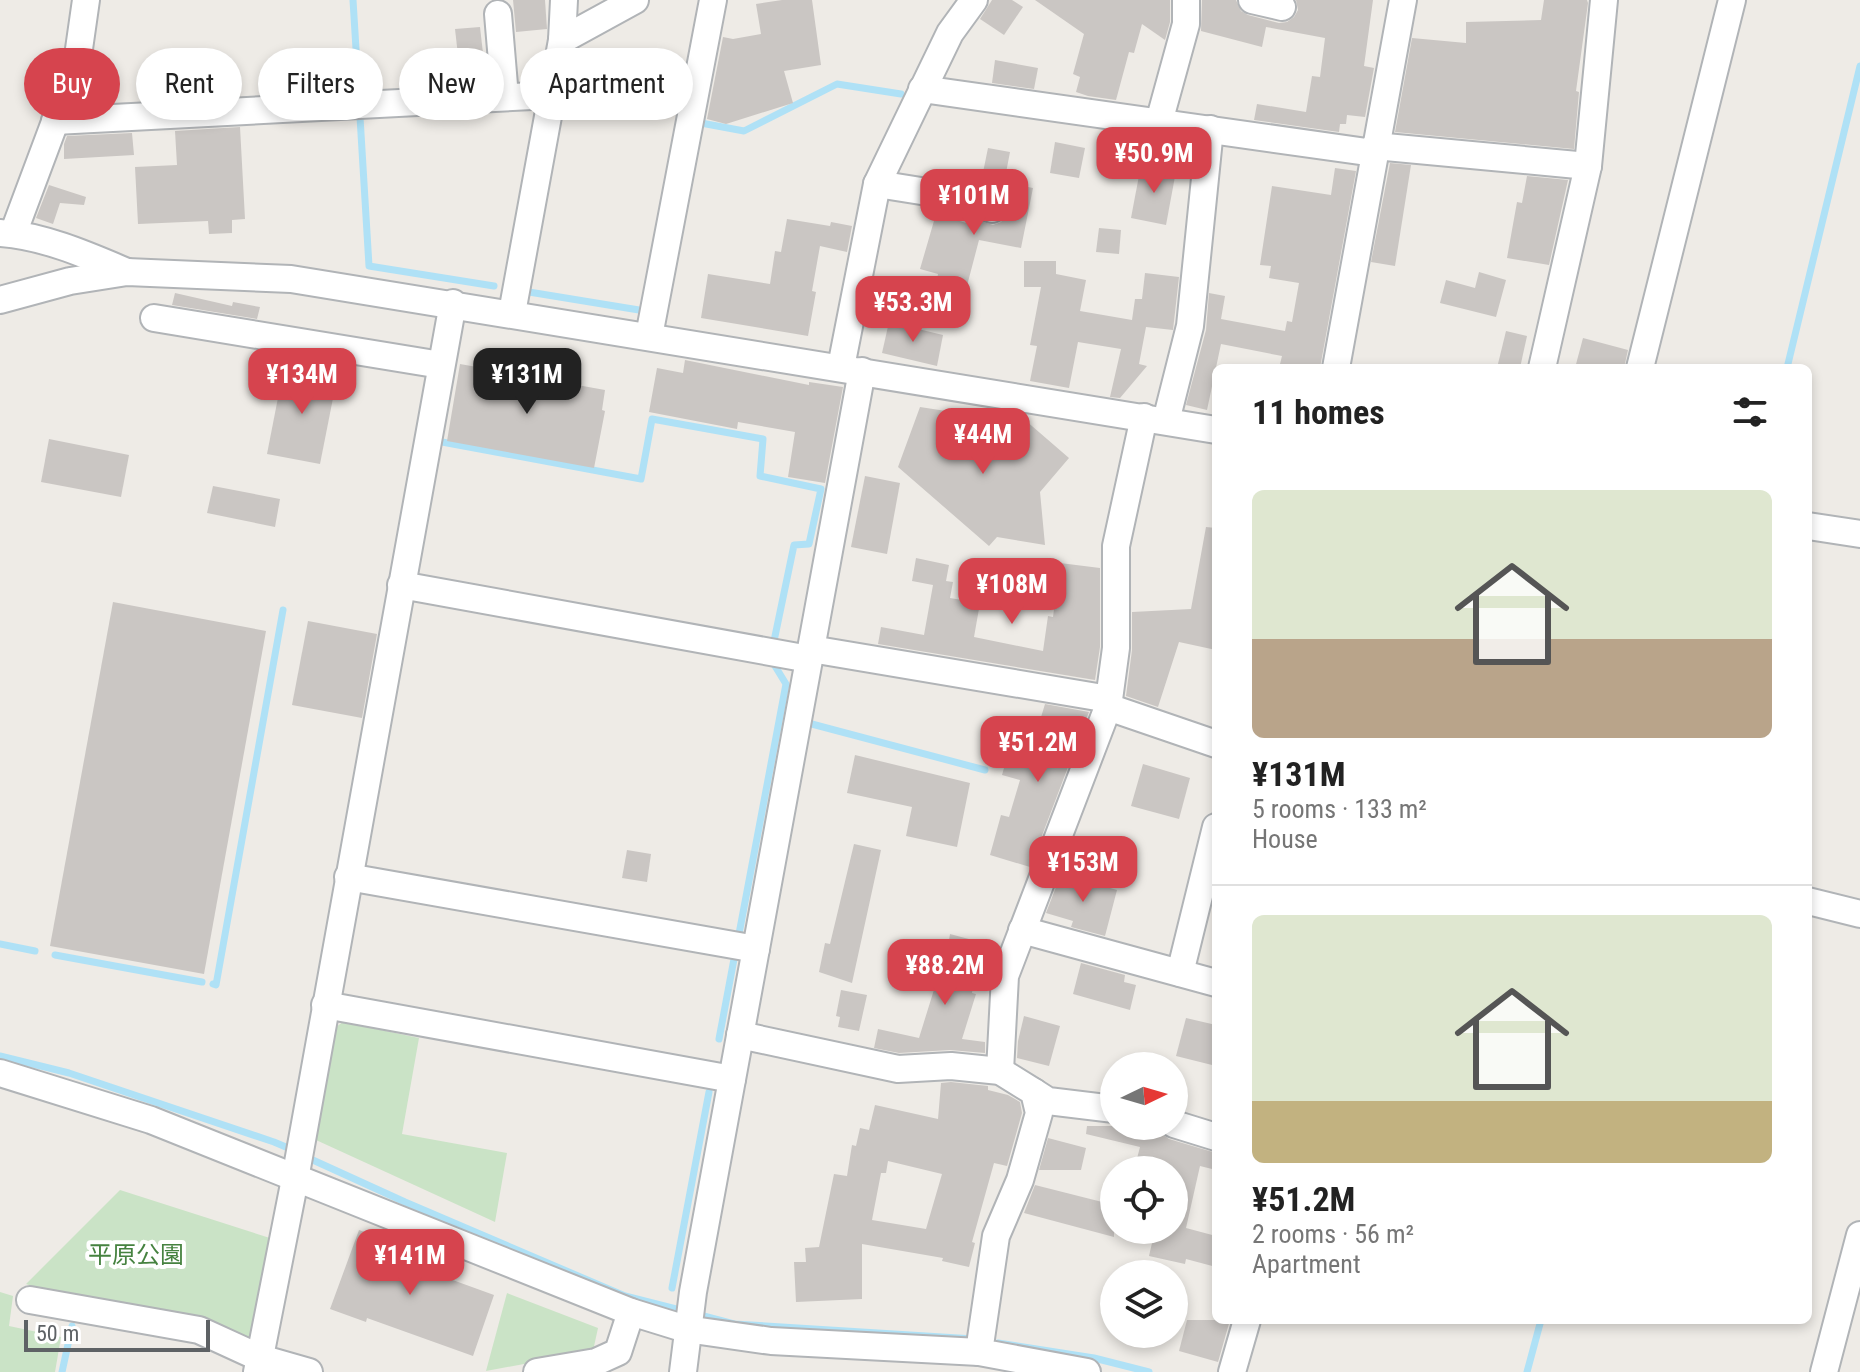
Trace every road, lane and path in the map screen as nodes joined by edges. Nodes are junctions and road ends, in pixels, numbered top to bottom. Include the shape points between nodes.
1 (86, 0) edge
2 (564, 0) edge
3 (635, 0) edge
4 (713, 0) edge
5 (974, 0) edge
6 (1186, 0) edge
7 (1252, 0) edge
8 (1403, 0) edge
9 (1604, 0) edge
10 (1732, 0) edge
11 (1282, 7) dead end
12 (498, 14) dead end
13 (562, 40) junction
14 (561, 48) edge
15 (922, 89) junction
16 (520, 96) edge
17 (505, 97) junction
18 (547, 120) edge
19 (55, 121) junction
20 (1159, 122) junction
21 (1210, 129) junction
22 (1375, 149) junction
23 (1588, 166) junction
24 (877, 184) junction
25 (992, 209) dead end
26 (6, 234) edge
27 (127, 272) junction
28 (0, 300) edge
29 (453, 303) junction
30 (512, 313) junction
31 (154, 318) dead end
32 (649, 336) junction
33 (1337, 364) edge
34 (1543, 364) edge
35 (1641, 364) edge
36 (441, 365) junction
37 (852, 369) junction
38 (1155, 419) junction
39 (1212, 429) edge
40 (1812, 527) edge
41 (1860, 534) edge
42 (401, 585) junction
43 (810, 654) junction
44 (1109, 703) junction
45 (1212, 742) edge
46 (1212, 843) edge
47 (348, 877) junction
48 (1812, 902) edge
49 (1860, 914) edge
50 (1022, 930) junction
51 (756, 949) junction
52 (1180, 973) junction
53 (1212, 982) edge
54 (325, 1005) junction
55 (740, 1035) junction
56 (1000, 1071) junction
57 (0, 1073) edge
58 (732, 1079) junction
59 (1034, 1092) junction
60 (1100, 1107) edge
61 (1188, 1128) edge
62 (1212, 1136) edge
63 (298, 1160) junction
64 (1860, 1235) edge
65 (30, 1300) dead end
66 (631, 1312) junction
67 (1246, 1324) edge
68 (687, 1325) junction
69 (980, 1349) junction
70 (259, 1365) edge
71 (1017, 1366) edge
72 (309, 1372) edge
73 (537, 1372) edge
74 (683, 1372) edge
75 (1087, 1372) edge
76 (1232, 1372) edge
77 (1824, 1372) edge

1 - 19 street via 77,63
2 - 13 street
3 - 13 street
4 - 32 street
5 - 15 street via 950,33
6 - 20 street via 1186,24
7 - 11 street
8 - 22 street
9 - 23 street
10 - 35 street
12 - 17 street
13 - 14 street
15 - 20 street
15 - 24 street
16 - 17 street
17 - 19 street
18 - 30 street
19 - 26 street
20 - 21 street
21 - 22 street
21 - 38 street via 1190,326
22 - 23 street
22 - 33 street
23 - 34 street
24 - 25 street via 965,198
24 - 37 street
26 - 27 street via 78,252
27 - 28 street
27 - 29 street via 291,279
29 - 30 street
29 - 36 street
30 - 32 street
31 - 36 street
32 - 37 street
36 - 42 street
37 - 38 street
37 - 43 street
38 - 39 street
38 - 44 street via 1116,546 1116,648
40 - 41 street
42 - 43 street
42 - 47 street
43 - 44 street
43 - 51 street
44 - 45 street
44 - 50 street
46 - 52 street
47 - 51 street
47 - 54 street
48 - 49 street
50 - 52 street
50 - 56 street via 1005,976
51 - 55 street
52 - 53 street
54 - 58 street
54 - 63 street
55 - 56 street via 898,1069 951,1066
55 - 58 street
56 - 59 street
57 - 63 street
58 - 68 street
59 - 60 street via 1048,1101
59 - 69 street via 1039,1113 1020,1180 996,1236
61 - 62 street
63 - 66 street
63 - 70 street
64 - 77 street
65 - 70 street via 199,1330
66 - 68 street
66 - 73 street via 618,1352 596,1362
67 - 76 street
68 - 69 street via 771,1341
68 - 74 street
69 - 71 street
70 - 72 street
71 - 75 street

